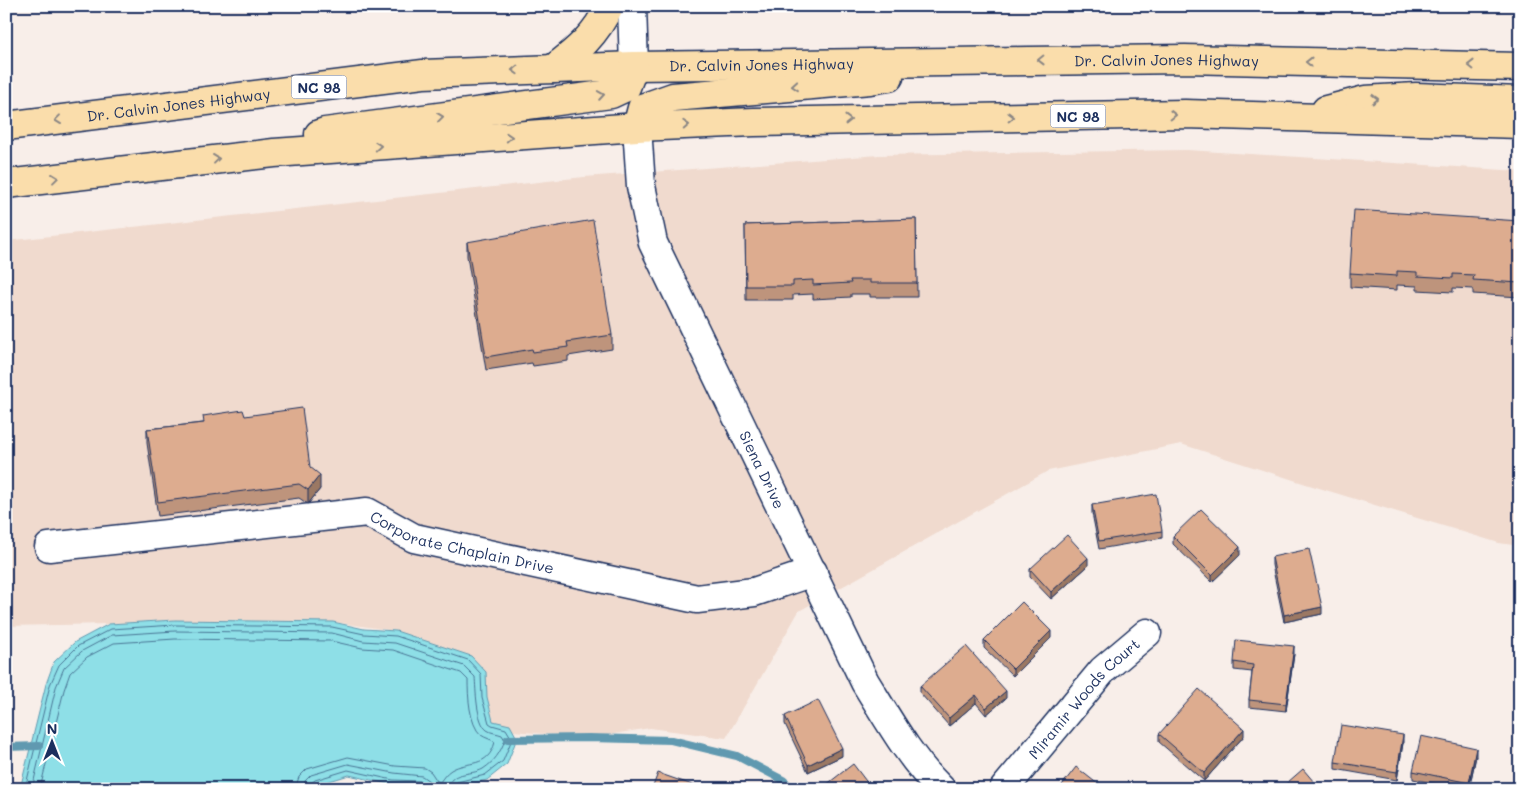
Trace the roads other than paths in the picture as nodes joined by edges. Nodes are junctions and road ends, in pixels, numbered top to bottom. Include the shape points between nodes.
1 (609, 6) edge
2 (632, 6) edge
3 (982, 61) junction
4 (634, 66) junction
5 (1520, 67) edge
6 (553, 69) junction
7 (1520, 101) edge
8 (1293, 118) junction
9 (1520, 124) edge
10 (6, 126) edge
11 (637, 127) junction
12 (274, 152) junction
13 (6, 184) edge
14 (49, 547) dead end
15 (813, 572) junction
16 (1147, 634) dead end
17 (941, 789) edge
18 (1004, 789) edge

1 - 6 highway via 595,32
2 - 4 street
3 - 4 highway, Dr. Calvin Jones Highway / NC 98
5 -> 3 highway, Dr. Calvin Jones Highway / NC 98 via 1185,59
3 -> 11 highway via 870,80 673,97 642,108
4 - 6 highway, Dr. Calvin Jones Highway / NC 98
12 -> 4 highway via 325,132 611,94 626,87
6 -> 10 highway, Dr. Calvin Jones Highway / NC 98 via 423,74
8 -> 7 highway via 1365,100 1416,97
8 - 9 highway, NC 98
11 -> 8 highway, NC 98 via 1175,114
12 -> 11 highway, NC 98
11 - 15 street, Siena Drive via 641,186 653,243
13 -> 12 highway, NC 98
14 - 15 street, Corporate Chaplain Drive via 367,512 414,538 697,599 754,592
15 - 17 street, Siena Drive via 865,682 908,749
16 - 18 street, Miramir Woods Court via 1104,670

